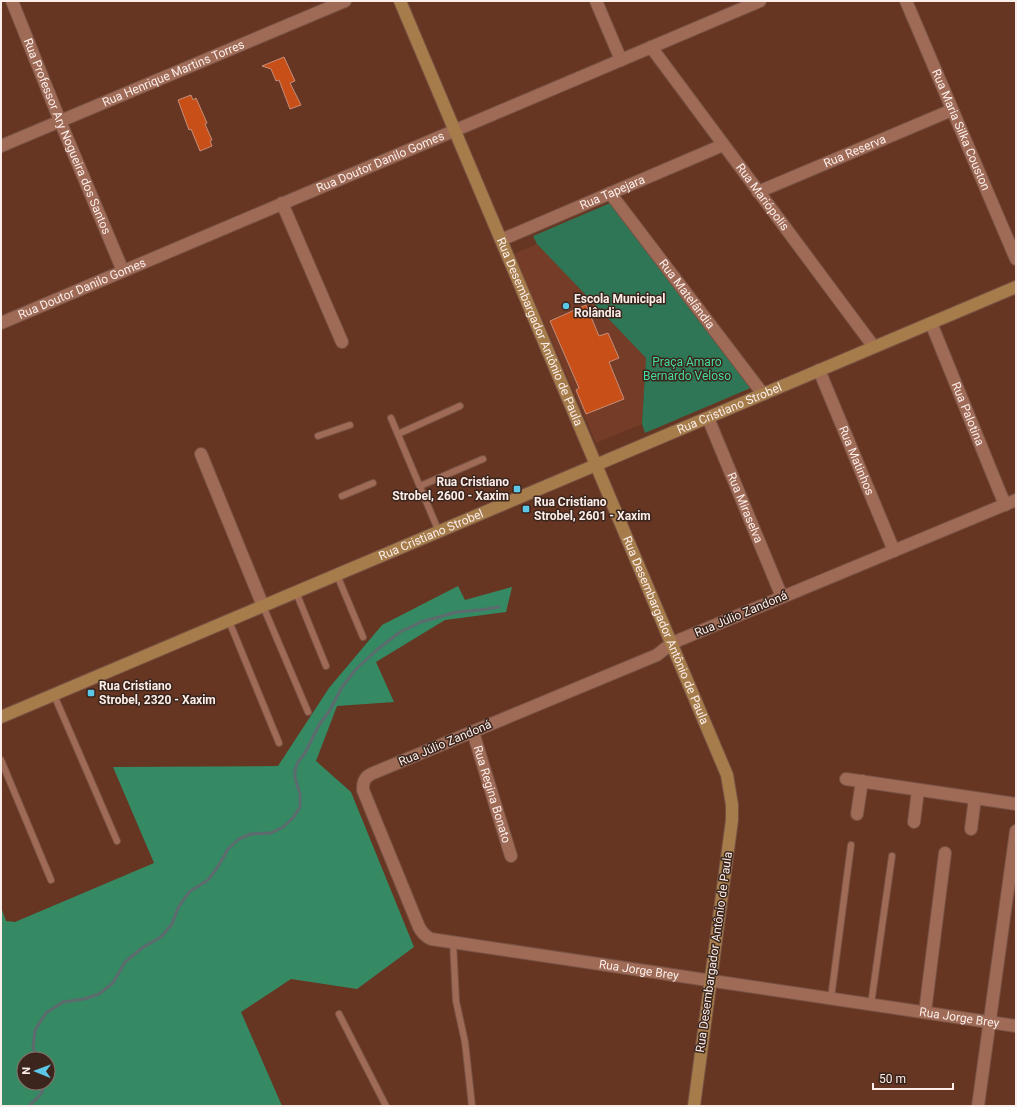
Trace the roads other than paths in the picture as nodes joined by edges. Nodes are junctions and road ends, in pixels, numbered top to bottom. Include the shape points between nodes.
1 (12, 1) edge
2 (345, 1) edge
3 (400, 1) edge
4 (596, 1) edge
5 (760, 1) edge
6 (906, 1) edge
7 (651, 47) junction
8 (621, 60) junction
9 (952, 110) junction
10 (60, 121) junction
11 (454, 131) junction
12 (723, 145) junction
13 (1, 146) edge
14 (758, 192) junction
15 (610, 193) junction
16 (282, 203) junction
17 (500, 240) junction
18 (1016, 259) edge
19 (123, 271) junction
20 (1016, 287) edge
21 (1, 323) edge
22 (931, 323) junction
23 (342, 342) dead end
24 (874, 348) junction
25 (820, 370) junction
26 (763, 394) junction
27 (460, 406) dead end
28 (390, 418) dead end
29 (708, 418) junction
30 (350, 425) dead end
31 (398, 434) junction
32 (318, 436) dead end
33 (202, 454) dead end
34 (483, 459) dead end
35 (596, 465) junction
36 (373, 483) dead end
37 (420, 486) junction
38 (342, 496) dead end
39 (1011, 502) edge
40 (439, 532) junction
41 (894, 551) junction
42 (337, 575) junction
43 (296, 592) junction
44 (782, 597) junction
45 (263, 606) junction
46 (229, 621) junction
47 (363, 637) dead end
48 (672, 643) junction
49 (326, 666) dead end
50 (54, 695) junction
51 (308, 712) dead end
52 (1, 717) edge
53 (473, 732) junction
54 (279, 743) dead end
55 (1, 760) edge
56 (846, 779) dead end
57 (862, 781) junction
58 (363, 784) joint
59 (918, 790) junction
60 (975, 798) junction
61 (1016, 804) edge
62 (857, 814) dead end
63 (914, 822) dead end
64 (971, 829) dead end
65 (1016, 831) edge
66 (117, 841) dead end
67 (851, 845) dead end
68 (946, 853) dead end
69 (511, 856) dead end
70 (892, 856) dead end
71 (52, 880) dead end
72 (454, 942) junction
73 (710, 980) junction
74 (831, 998) junction
75 (871, 1004) junction
76 (925, 1012) junction
77 (339, 1014) dead end
78 (990, 1022) junction
79 (1016, 1026) edge
80 (386, 1106) edge
81 (472, 1106) edge
82 (694, 1106) edge
83 (978, 1106) edge

1 - 10 street, Rua Professor Ary Nogueira dos Santos
2 - 10 street, Rua Henrique Martins Torres
3 - 11 main road, Rua Desembargador Antônio de Paula
4 - 8 street
5 - 7 street, Rua Doutor Danilo Gomes
6 - 9 street, Rua Maria Silka Couston
7 - 8 street, Rua Doutor Danilo Gomes
7 - 12 street, Rua Mariópolis
8 - 11 street, Rua Doutor Danilo Gomes
9 - 14 street, Rua Reserva
9 - 18 street, Rua Maria Silka Couston
10 - 13 street, Rua Henrique Martins Torres
10 - 19 street, Rua Professor Ary Nogueira dos Santos
11 - 16 street, Rua Doutor Danilo Gomes
11 - 17 main road, Rua Desembargador Antônio de Paula
12 - 14 street, Rua Mariópolis
12 - 15 street, Rua Tapejara
14 - 24 street, Rua Mariópolis
15 - 17 street, Rua Tapejara
15 - 26 street, Rua Matelândia
16 - 19 street, Rua Doutor Danilo Gomes
16 - 23 street
17 - 35 main road, Rua Desembargador Antônio de Paula
19 - 21 street, Rua Doutor Danilo Gomes
20 - 22 main road, Rua Cristiano Strobel
22 - 24 main road, Rua Cristiano Strobel
22 - 39 street, Rua Palotina
24 - 25 main road, Rua Cristiano Strobel
25 - 26 main road, Rua Cristiano Strobel
25 - 41 street, Rua Matinhos
26 - 29 main road, Rua Cristiano Strobel
27 - 31 lane
28 - 31 lane
29 - 35 main road, Rua Cristiano Strobel
29 - 44 street, Rua Miraselva
30 - 32 lane
31 - 37 lane
33 - 45 street
34 - 37 lane
35 - 40 main road, Rua Cristiano Strobel
35 - 48 main road, Rua Desembargador Antônio de Paula
36 - 38 lane
37 - 40 lane
39 - 41 street, Rua Júlio Zandoná
40 - 42 main road, Rua Cristiano Strobel
41 - 44 street, Rua Júlio Zandoná
42 - 43 main road, Rua Cristiano Strobel
42 - 47 lane
43 - 45 main road, Rua Cristiano Strobel
43 - 49 lane
44 - 48 street, Rua Júlio Zandoná
45 - 46 main road, Rua Cristiano Strobel
45 - 51 lane
46 - 50 main road, Rua Cristiano Strobel
46 - 54 lane
48 - 53 street, Rua Júlio Zandoná via 657,655
48 - 73 main road, Rua Desembargador Antônio de Paula via 727,775 732,805
50 - 52 main road, Rua Cristiano Strobel
50 - 66 lane
53 - 58 street, Rua Júlio Zandoná via 371,774
53 - 69 street, Rua Regina Bonato
55 - 71 lane
56 - 57 street
57 - 59 street
57 - 62 street
58 - 72 street, Rua Jorge Brey via 364,794 422,932 431,938
59 - 60 street
59 - 63 street
60 - 61 street
60 - 64 street
65 - 78 street
67 - 74 lane
68 - 76 street
70 - 75 lane
72 - 73 street, Rua Jorge Brey
72 - 81 lane via 456,1001 465,1042
73 - 74 street, Rua Jorge Brey
73 - 82 main road, Rua Desembargador Antônio de Paula
74 - 75 street, Rua Jorge Brey
75 - 76 street, Rua Jorge Brey
76 - 78 street, Rua Jorge Brey
77 - 80 lane
78 - 79 street, Rua Jorge Brey
78 - 83 street

